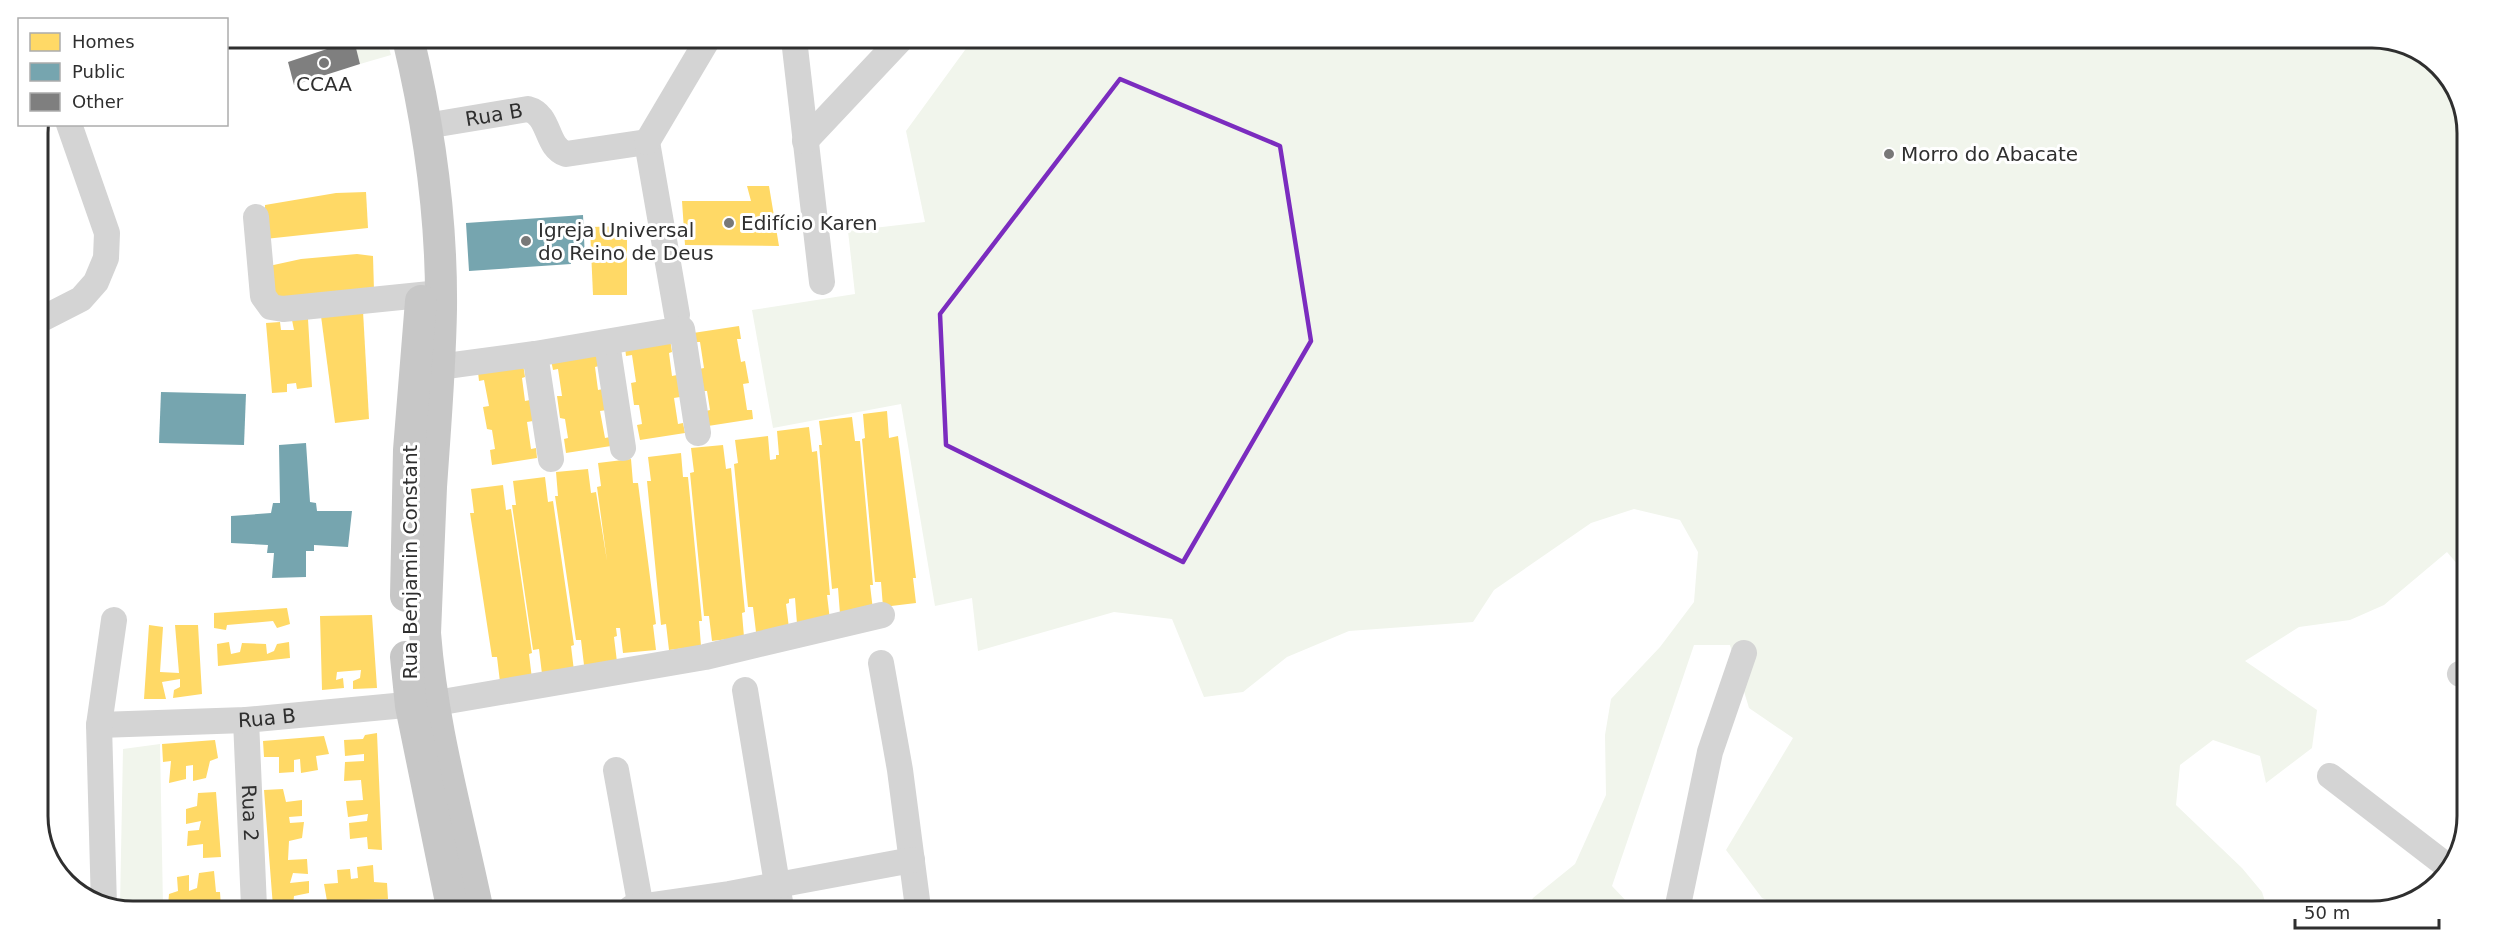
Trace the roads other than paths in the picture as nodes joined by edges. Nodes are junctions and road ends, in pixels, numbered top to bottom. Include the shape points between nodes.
1 (410, 48) edge
2 (703, 48) edge
3 (795, 48) edge
4 (893, 48) edge
5 (70, 126) edge
6 (426, 126) junction
7 (805, 141) junction
8 (647, 142) junction
9 (256, 217) dead end
10 (822, 282) dead end
11 (431, 294) junction
12 (677, 315) dead end
13 (48, 316) edge
14 (607, 343) junction
15 (535, 354) junction
16 (439, 367) junction
17 (698, 433) dead end
18 (623, 448) dead end
19 (551, 459) dead end
20 (882, 615) dead end
21 (114, 620) dead end
22 (1744, 653) dead end
23 (881, 663) dead end
24 (745, 690) dead end
25 (422, 705) junction
26 (246, 720) junction
27 (99, 725) junction
28 (616, 770) dead end
29 (2330, 776) dead end
30 (912, 860) junction
31 (2442, 862) edge
32 (104, 895) edge
33 (779, 897) edge
34 (254, 901) edge
35 (451, 901) edge
36 (475, 901) edge
37 (636, 901) edge
38 (722, 901) edge
39 (917, 901) edge
40 (1679, 901) edge

1 - 6 main road, Rua Benjamin Constant
2 - 8 street
3 - 7 street
4 - 7 street
5 - 13 street via 106,233 106,258 96,282 81,299
6 - 8 street, Rua B via 528,109 542,117 556,149 566,154
6 - 11 main road, Rua Benjamin Constant via 437,215
7 - 10 street
8 - 12 street
9 - 11 street via 263,296 271,307
11 - 16 main road, Rua Benjamin Constant
11 - 25 main road, Rua Benjamin Constant via 409,450 406,532 406,663
14 - 15 street
14 - 17 street via 681,329
14 - 18 street
15 - 16 street
15 - 19 street
16 - 25 main road, Rua Benjamin Constant
20 - 25 street, Rua B via 705,657
21 - 27 street
22 - 40 street via 1710,752
23 - 30 street
24 - 33 street
25 - 26 street, Rua B
25 - 35 main road, Rua Benjamin Constant
25 - 36 main road, Rua Benjamin Constant
26 - 27 street, Rua B
26 - 34 street, Rua 2
27 - 32 street
28 - 37 street
29 - 31 street
30 - 33 street
30 - 39 street
33 - 38 street

